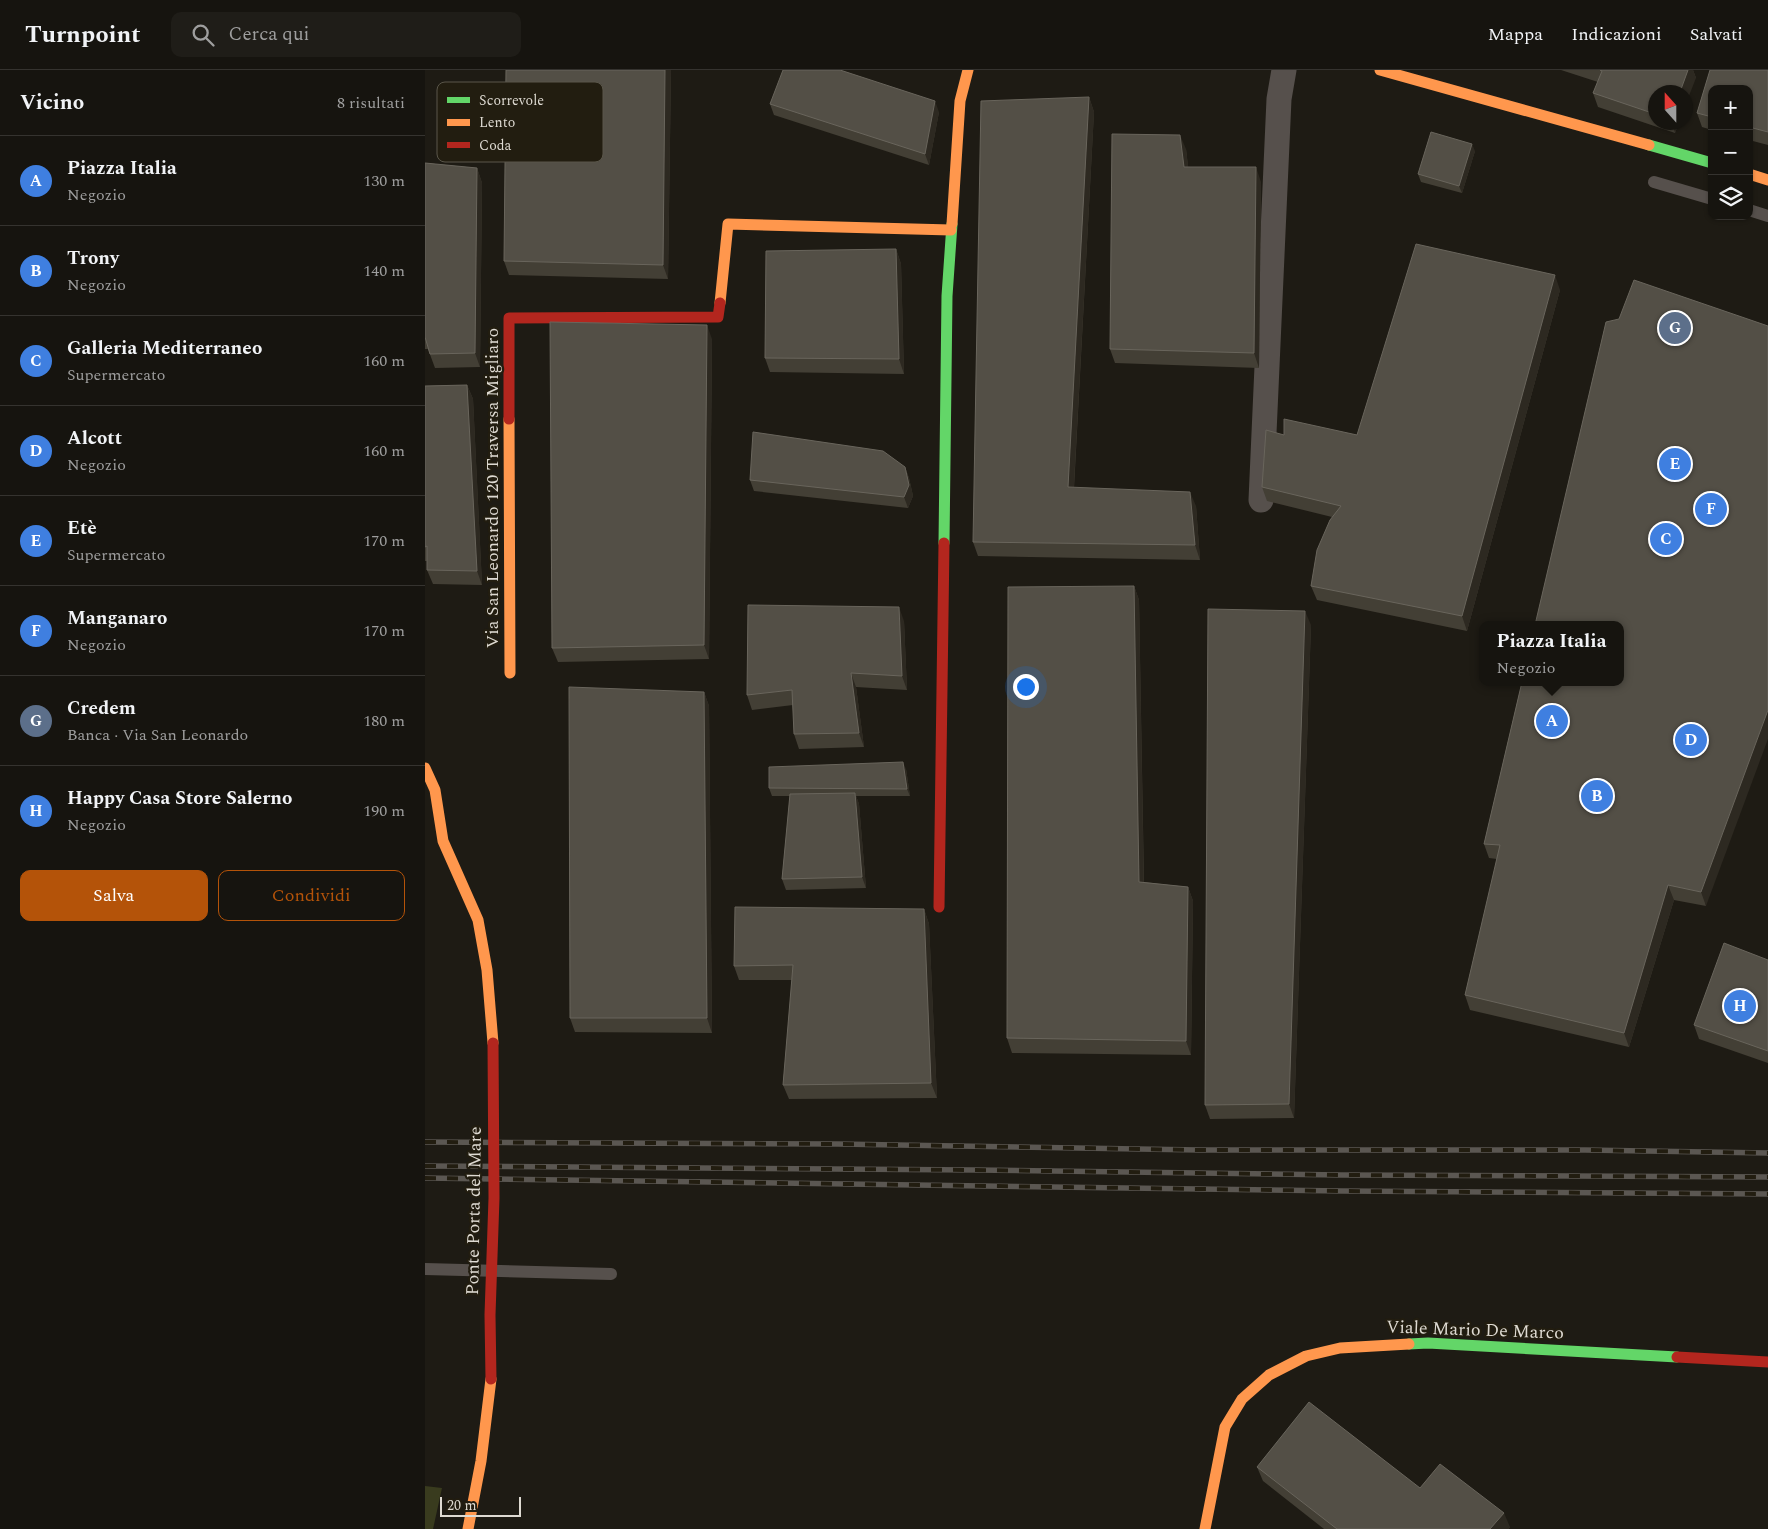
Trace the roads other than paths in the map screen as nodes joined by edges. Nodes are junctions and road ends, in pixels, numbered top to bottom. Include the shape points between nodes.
1 (968, 70) edge
2 (1284, 70) edge
3 (1381, 70) edge
4 (1708, 162) edge
5 (1752, 175) edge
6 (1768, 180) edge
7 (1654, 182) dead end
8 (1708, 198) edge
9 (1753, 211) edge
10 (1768, 216) edge
11 (951, 230) junction
12 (1261, 500) edge
13 (510, 673) dead end
14 (425, 768) edge
15 (430, 823) dead end
16 (443, 841) junction
17 (939, 907) dead end
18 (425, 1269) edge
19 (611, 1274) dead end
20 (1768, 1362) edge
21 (468, 1529) edge
22 (1205, 1529) edge

1 - 11 street via 960,101
2 - 12 street via 1279,99
3 - 4 street
5 - 6 street
7 - 8 lane
9 - 10 lane
11 - 13 street, Via San Leonardo 120 Traversa Migliaro via 728,224 718,317 509,318
11 - 17 street via 947,296
14 - 16 street via 435,790
15 - 16 street
16 - 21 street, Ponte Porta del Mare, bridge via 478,920 487,970 493,1043 491,1379 481,1461
18 - 19 lane
20 - 22 street, Viale Mario De Marco via 1428,1343 1340,1348 1306,1356 1269,1375 1242,1399 1225,1427

